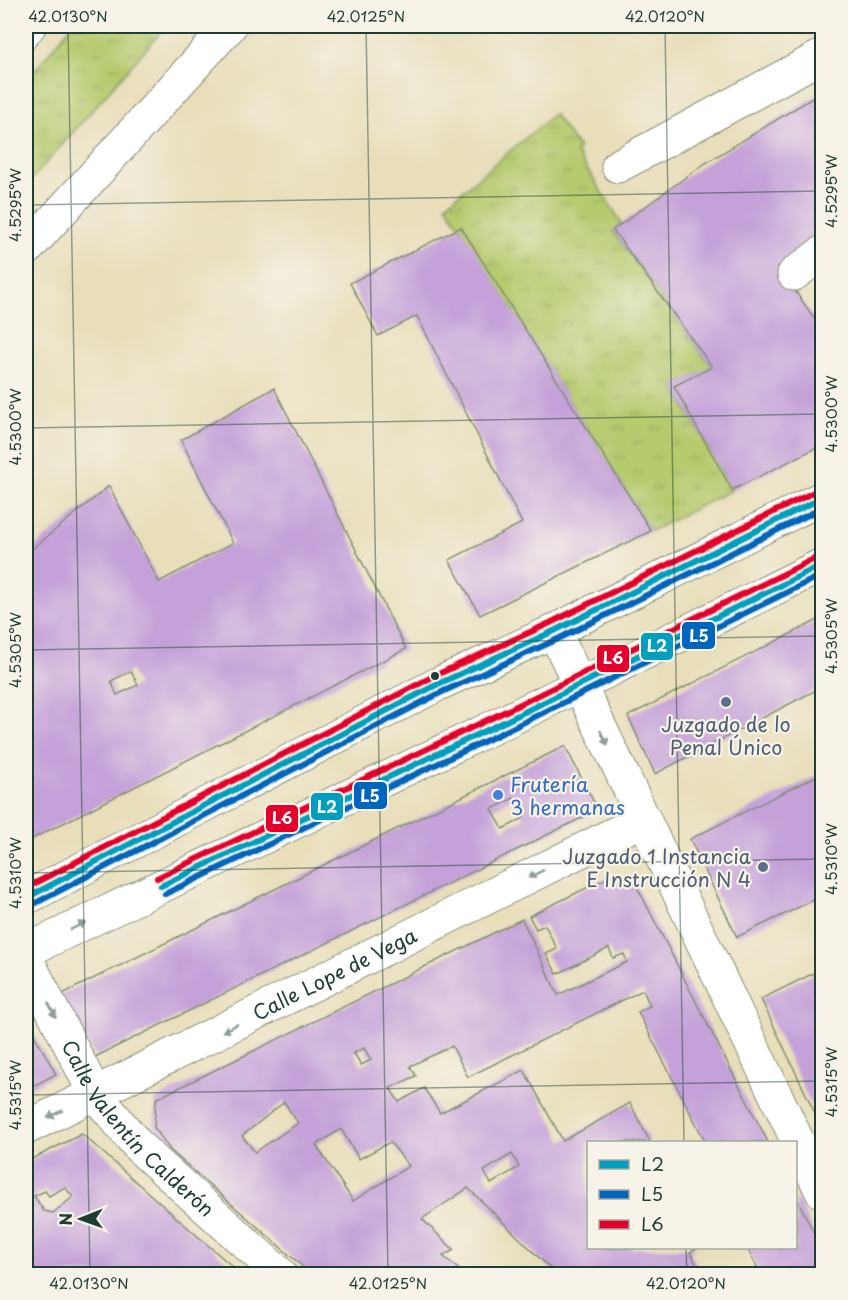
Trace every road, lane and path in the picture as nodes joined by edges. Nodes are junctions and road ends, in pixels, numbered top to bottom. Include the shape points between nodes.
1 (38, 26) edge
2 (230, 26) edge
3 (26, 40) edge
4 (822, 56) edge
5 (618, 166) dead end
6 (26, 250) edge
7 (822, 254) edge
8 (794, 274) dead end
9 (822, 498) edge
10 (822, 564) edge
11 (554, 631) junction
12 (578, 686) junction
13 (644, 819) junction
14 (26, 898) edge
15 (26, 951) edge
16 (26, 958) edge
17 (95, 1094) junction
18 (26, 1128) edge
19 (822, 1192) edge
20 (280, 1275) edge

1 - 3 lane
2 - 6 street
4 - 5 street
7 - 8 street
9 - 11 street
10 - 12 street
11 - 12 street
11 - 14 street via 438,684
12 -> 13 street
15 -> 12 street
13 -> 17 street, Calle Lope de Vega
13 - 19 street
16 -> 17 street, Calle Valentín Calderón
17 -> 18 street, Calle Lope de Vega
17 - 20 street, Calle Valentín Calderón via 140,1148

